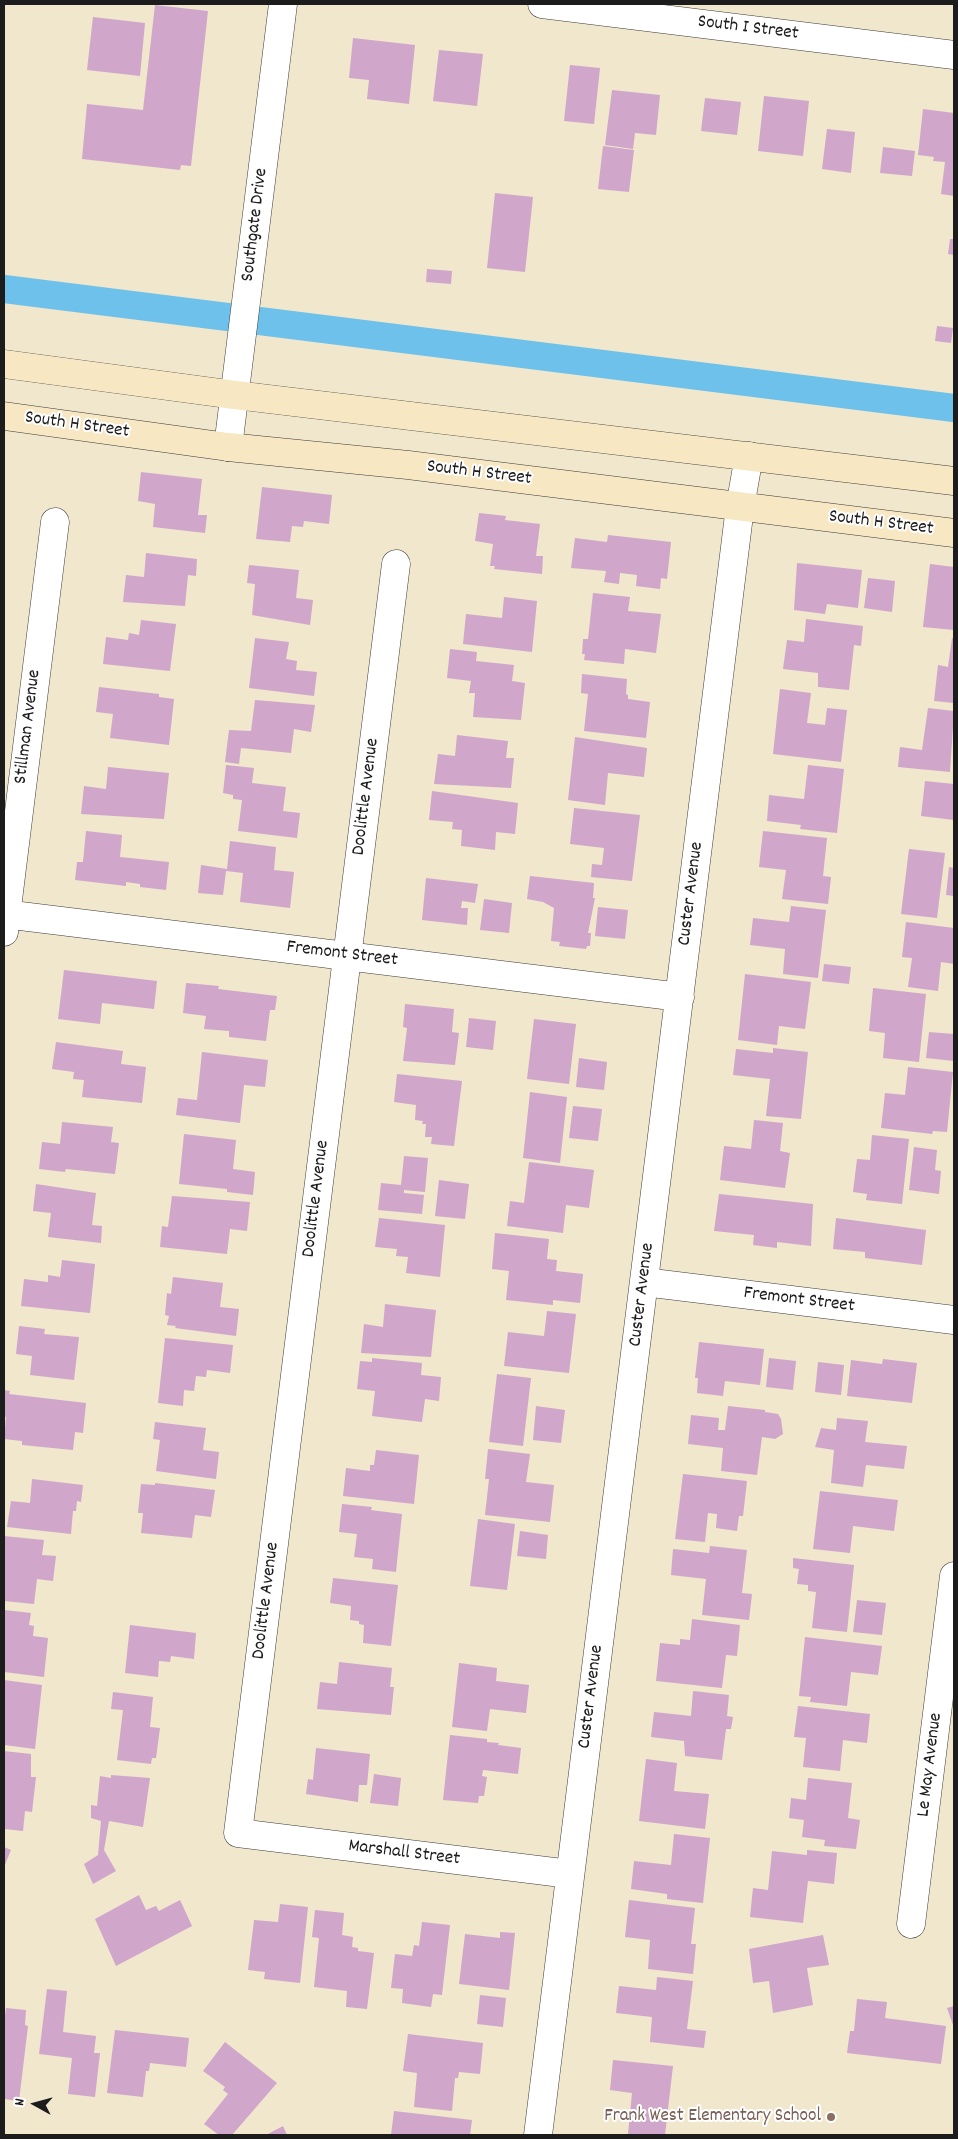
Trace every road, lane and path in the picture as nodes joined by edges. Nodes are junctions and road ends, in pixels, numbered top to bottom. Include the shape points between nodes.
1 (283, 4) edge
2 (542, 4) edge
3 (954, 55) edge
4 (4, 364) edge
5 (235, 395) junction
6 (4, 416) edge
7 (228, 447) junction
8 (749, 456) junction
9 (954, 481) edge
10 (740, 507) junction
11 (55, 522) dead end
12 (954, 533) edge
13 (396, 564) dead end
14 (4, 920) edge
15 (347, 956) junction
16 (680, 997) junction
17 (644, 1282) junction
18 (954, 1320) edge
19 (954, 1576) edge
20 (238, 1833) joint
21 (570, 1874) junction
22 (911, 1924) dead end
23 (538, 2135) edge

1 - 5 street, Southgate Drive
2 - 3 street, South I Street
4 - 5 street
5 - 7 street, Southgate Drive
5 - 8 street
6 - 7 street, South H Street
7 - 10 street, South H Street
8 - 9 street
8 - 10 street, Custer Avenue
10 - 12 street, South H Street
10 - 16 street, Custer Avenue
11 - 14 street, Stillman Avenue
13 - 15 street, Doolittle Avenue
14 - 15 street, Fremont Street
15 - 16 street, Fremont Street
15 - 20 street, Doolittle Avenue
16 - 17 street, Custer Avenue
17 - 18 street, Fremont Street
17 - 21 street, Custer Avenue
19 - 22 street, Le May Avenue
20 - 21 street, Marshall Street
21 - 23 street, Custer Avenue

